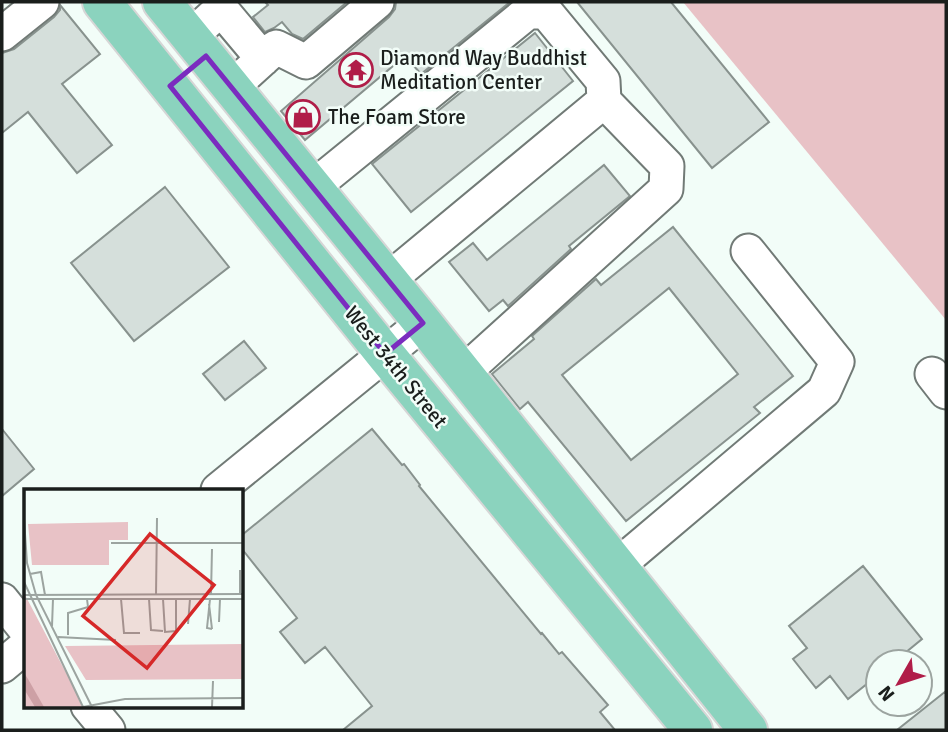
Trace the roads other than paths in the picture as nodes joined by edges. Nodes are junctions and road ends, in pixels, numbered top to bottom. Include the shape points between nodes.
1 (42, 2) edge
2 (102, 2) edge
3 (162, 2) edge
4 (377, 2) edge
5 (2, 34) edge
6 (198, 47) junction
7 (263, 59) junction
8 (170, 86) junction
9 (232, 88) junction
10 (604, 101) junction
11 (313, 187) junction
12 (748, 251) dead end
13 (388, 280) junction
14 (423, 323) junction
15 (385, 354) junction
16 (463, 373) junction
17 (220, 489) edge
18 (617, 566) junction
19 (2, 600) edge
20 (24, 628) edge
21 (24, 648) edge
22 (2, 666) edge
23 (90, 708) edge
24 (108, 730) edge
25 (693, 730) edge
26 (748, 730) edge

1 - 5 street
2 - 8 main road, West 34th Street
3 - 6 main road
4 - 7 street via 306,62 276,47
6 - 7 street via 221,9
6 - 8 main road
6 - 9 main road
7 - 9 street
8 - 15 main road, West 34th Street
9 - 11 main road
10 - 11 street via 603,80 546,12 528,12
10 - 13 street
10 - 16 street via 667,166 666,189
11 - 13 main road
12 - 18 street via 836,362 824,391
13 - 14 main road
14 - 15 street
14 - 16 main road
15 - 17 street
15 - 25 main road, West 34th Street
16 - 18 main road
18 - 26 main road
19 - 20 street
21 - 22 street
23 - 24 street

